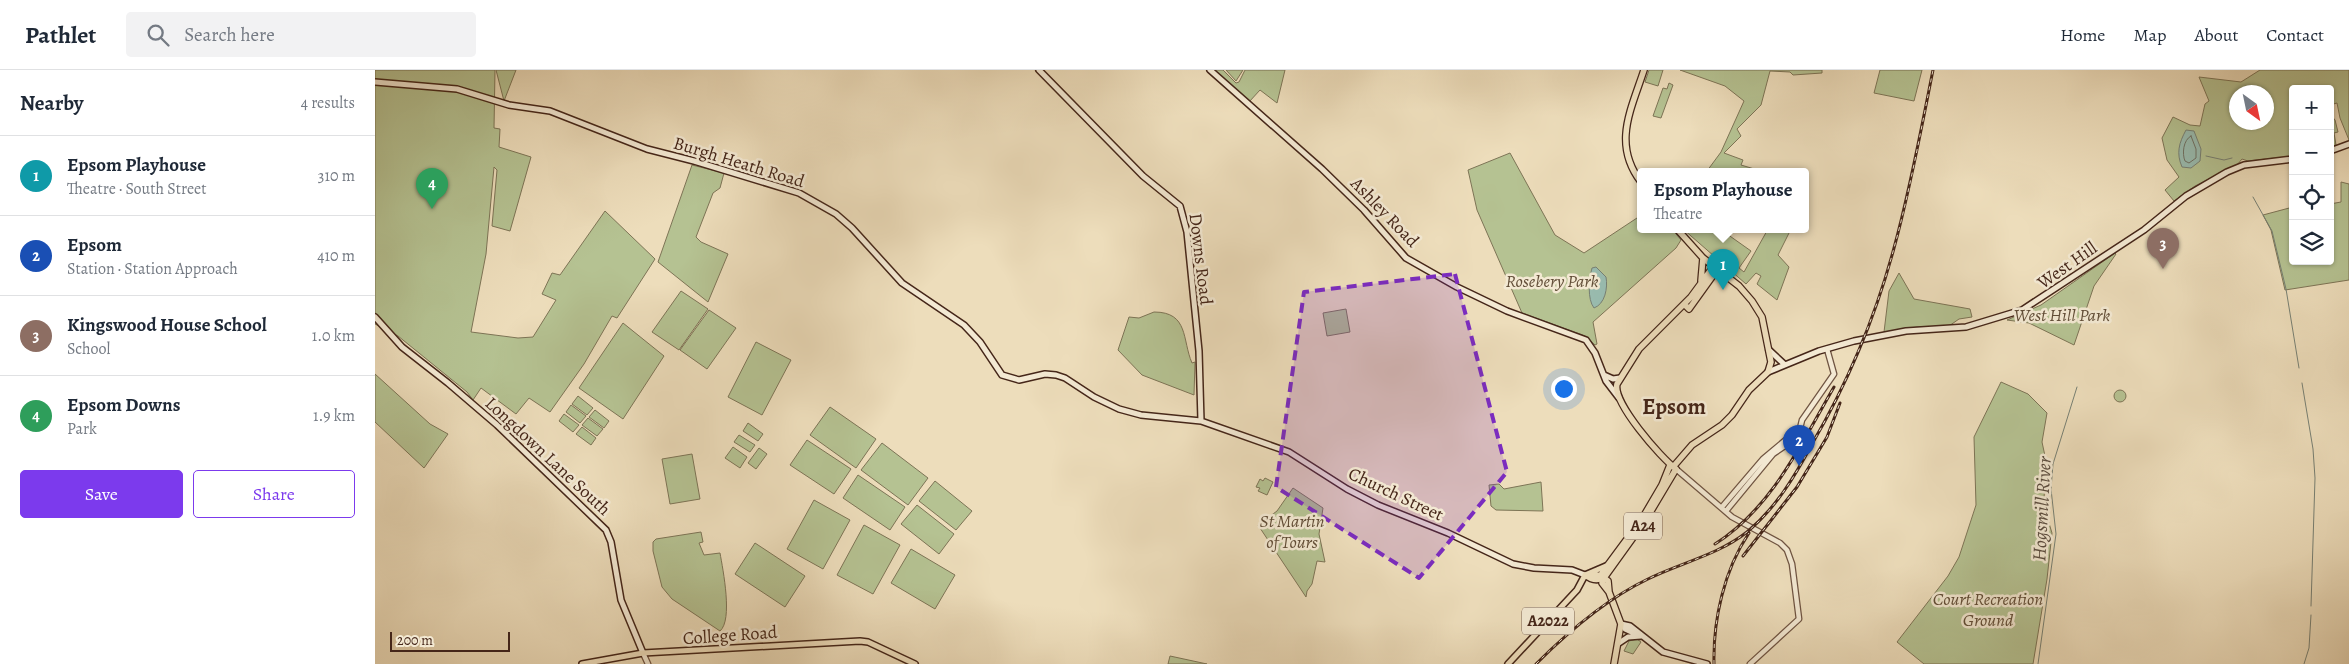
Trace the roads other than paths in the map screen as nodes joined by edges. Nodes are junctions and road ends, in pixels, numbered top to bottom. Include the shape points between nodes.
1 (1039, 70) edge
2 (1210, 70) edge
3 (1644, 70) edge
4 (375, 82) edge
5 (2349, 144) edge
6 (2334, 150) edge
7 (2289, 159) edge
8 (1637, 175) edge
9 (1681, 233) edge
10 (1703, 258) junction
11 (1715, 269) junction
12 (1701, 282) junction
13 (1684, 304) junction
14 (375, 317) edge
15 (1827, 349) junction
16 (1769, 350) junction
17 (1771, 362) junction
18 (1782, 365) junction
19 (1768, 372) junction
20 (1604, 375) junction
21 (1620, 378) junction
22 (1619, 398) junction
23 (1201, 421) junction
24 (1673, 467) junction
25 (1724, 509) junction
26 (1606, 566) junction
27 (1585, 575) junction
28 (1604, 578) junction
29 (1623, 625) junction
30 (1641, 636) junction
31 (1619, 643) junction
32 (643, 653) junction
33 (582, 664) edge
34 (648, 664) edge
35 (915, 664) edge
36 (1508, 664) edge
37 (1614, 664) edge
38 (1707, 664) edge
39 (1750, 664) edge

1 - 23 main road, Downs Road via 1143,176 1180,206 1187,232 1199,351
2 - 20 main road, Ashley Road via 1322,169 1406,258 1513,314 1586,340 1593,348
3 - 8 highway via 1625,133 1627,158
4 - 23 main road, Burgh Heath Road via 457,89 509,105 550,111 647,149 799,193 836,214 852,228 902,284 964,325 1003,375 1019,380 1056,375 1119,409 1149,416
5 - 6 main road
7 - 15 main road, West Hill via 2244,165 2227,172 2186,196 2144,230 2022,310 1966,327 1896,332
9 - 10 highway, A24
10 - 11 highway, A24
10 - 12 highway
11 - 12 highway
11 - 13 highway via 1689,309
11 - 16 highway, A24 via 1739,286 1758,309
12 - 13 highway
13 - 21 highway via 1644,344
14 - 32 main road, Longdown Lane South via 402,346 482,412 607,530 621,600
15 - 18 main road, West Hill
15 - 25 street via 1834,374 1802,420 1798,432 1792,431 1770,451
16 - 17 highway, A24
16 - 18 main road
17 - 18 main road
17 - 19 highway, A24
18 - 19 main road, West Hill
19 - 24 highway, A24 via 1749,390 1733,415 1692,445
20 - 21 main road
20 - 22 main road, Ashley Road
21 - 22 highway, Ashley Road via 1616,391
22 - 24 highway, Ashley Road via 1637,426
23 - 27 main road, Church Street via 1289,452 1378,505 1513,564 1572,570
24 - 25 street
24 - 26 highway, A24 via 1642,519
24 - 28 highway, A24 via 1641,529
25 - 39 street via 1738,521 1780,543 1787,550 1792,564 1799,619
26 - 27 main road
26 - 28 highway via 1602,573
27 - 28 main road
27 - 36 main road, A2022 via 1577,590
28 - 29 highway via 1602,583
29 - 30 main road via 1630,626
29 - 31 highway
30 - 31 main road via 1628,637
30 - 38 main road via 1663,652
31 - 37 highway
32 - 33 main road, College Road
32 - 34 street
32 - 35 main road, College Road via 860,641

